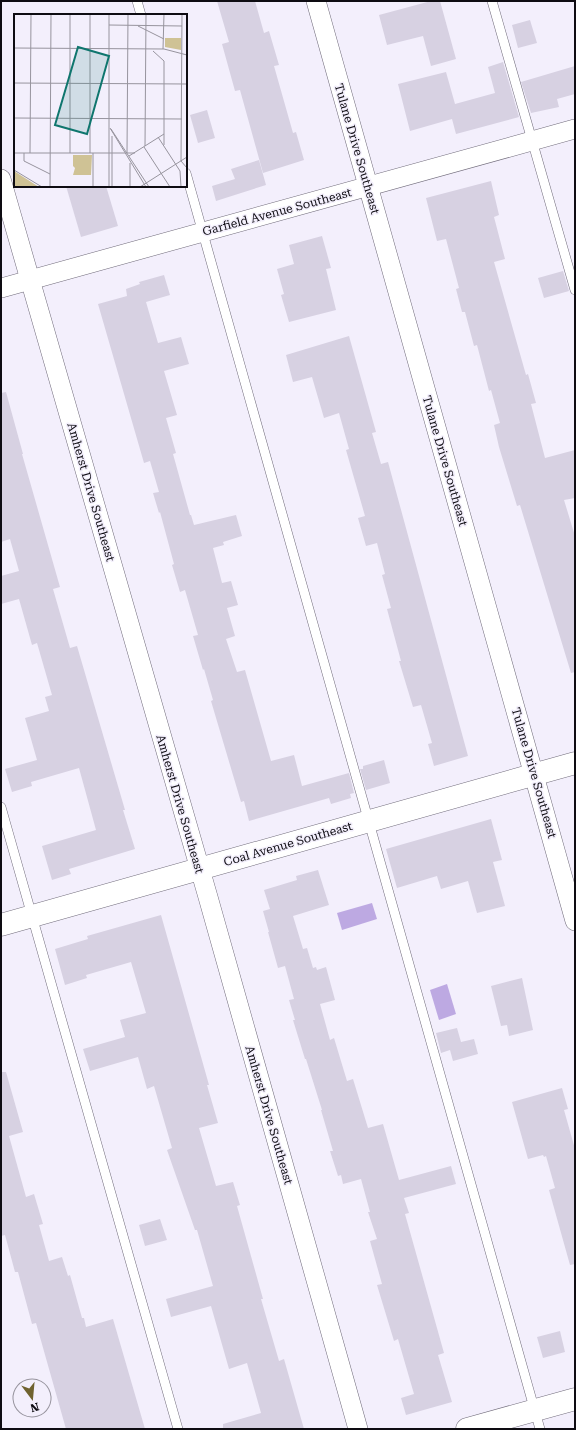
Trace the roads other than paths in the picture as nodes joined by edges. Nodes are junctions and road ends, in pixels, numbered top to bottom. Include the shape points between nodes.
1 (137, 1) edge
2 (316, 1) edge
3 (492, 1) edge
4 (141, 14) edge
5 (575, 129) edge
6 (532, 141) junction
7 (187, 176) edge
8 (1, 179) edge
9 (368, 187) junction
10 (203, 232) junction
11 (30, 281) junction
12 (1, 288) edge
13 (575, 290) edge
14 (575, 763) edge
15 (534, 774) junction
16 (1, 807) edge
17 (369, 821) junction
18 (199, 869) junction
19 (31, 916) junction
20 (575, 921) edge
21 (1, 925) edge
22 (575, 1399) edge
23 (537, 1420) edge
24 (178, 1429) edge
25 (358, 1429) edge
26 (467, 1429) edge

1 - 4 lane
2 - 9 street, Tulane Drive Southeast
3 - 6 lane
5 - 6 street, Garfield Avenue Southeast
6 - 9 street, Garfield Avenue Southeast
6 - 13 lane
7 - 10 lane
8 - 11 street, Amherst Drive Southeast
9 - 10 street, Garfield Avenue Southeast
9 - 15 street, Tulane Drive Southeast
10 - 11 street, Garfield Avenue Southeast
10 - 17 lane
11 - 12 street, Garfield Avenue Southeast
11 - 18 street, Amherst Drive Southeast
14 - 15 main road, Coal Avenue Southeast
15 - 17 main road, Coal Avenue Southeast
15 - 20 street, Tulane Drive Southeast
16 - 19 lane
17 - 18 main road, Coal Avenue Southeast
17 - 23 lane
18 - 19 main road, Coal Avenue Southeast
18 - 25 street, Amherst Drive Southeast
19 - 21 main road, Coal Avenue Southeast
19 - 24 lane
22 - 23 main road
23 - 26 main road

